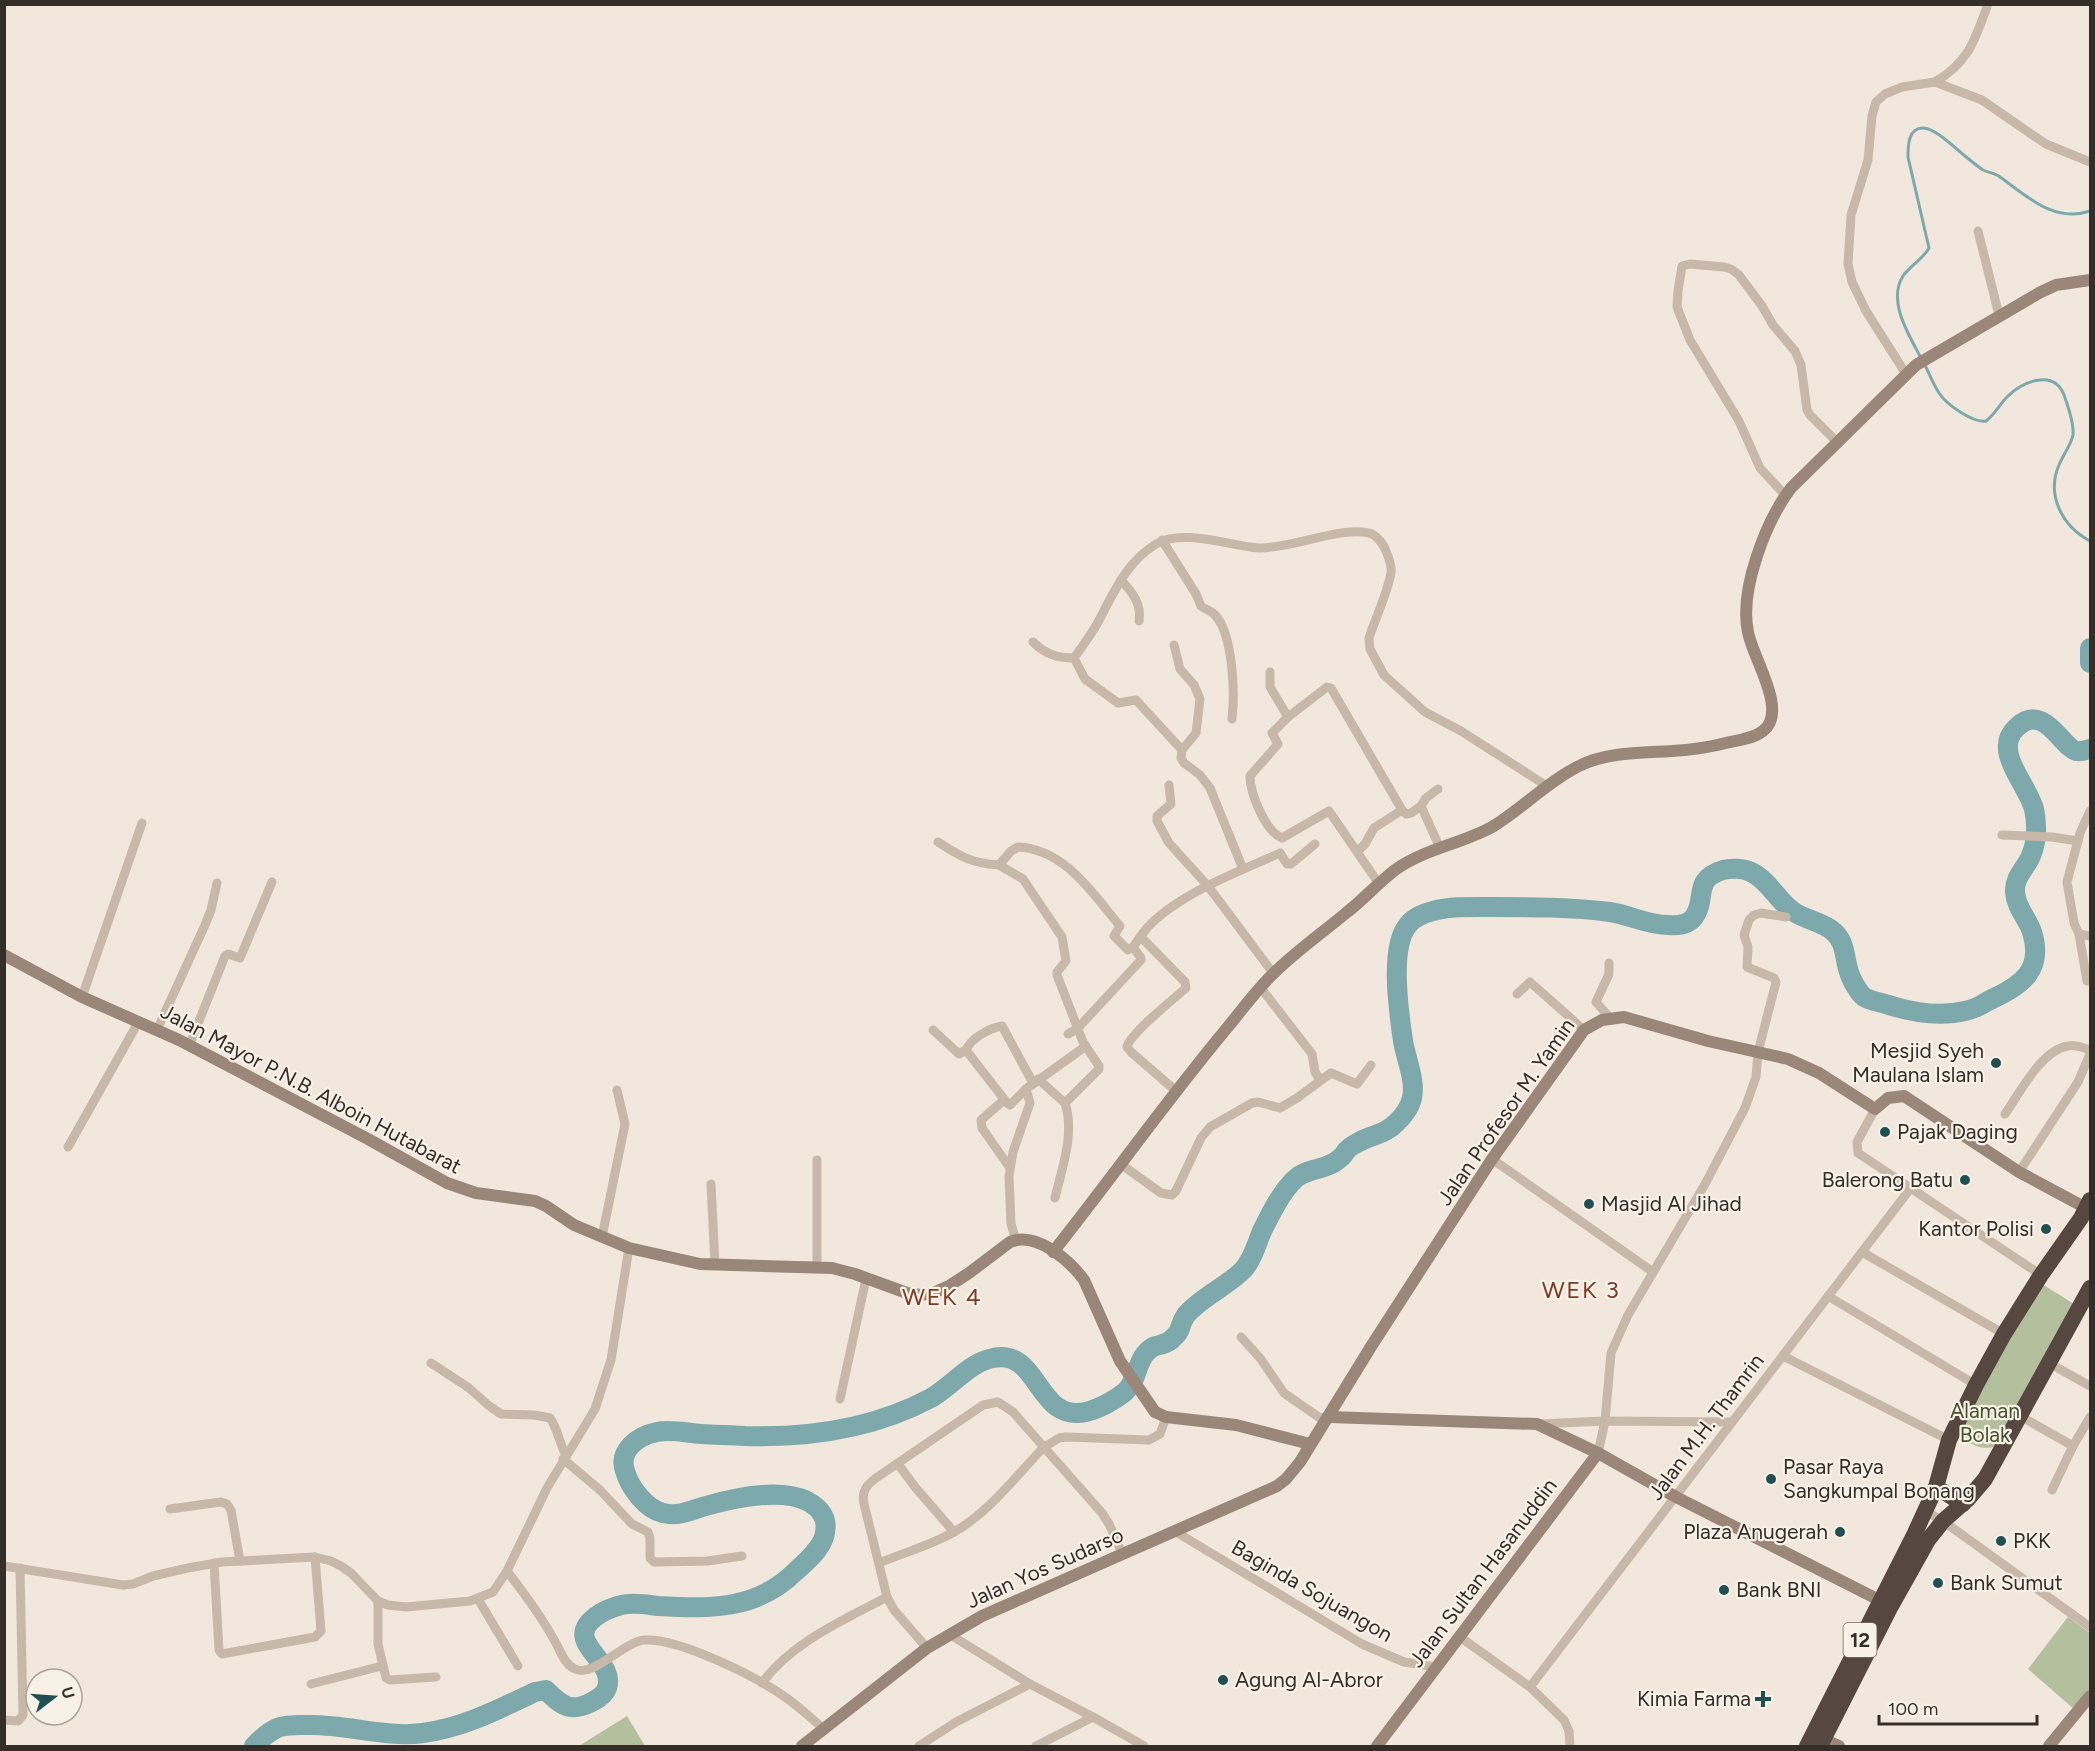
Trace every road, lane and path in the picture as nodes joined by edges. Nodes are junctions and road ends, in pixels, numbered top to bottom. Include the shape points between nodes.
1 (1988, 4) edge
2 (1935, 82) junction
3 (2091, 162) edge
4 (1978, 231) dead end
5 (2091, 280) edge
6 (1999, 315) junction
7 (1911, 370) junction
8 (1837, 442) junction
9 (1785, 495) junction
10 (1162, 540) junction
11 (1121, 580) junction
12 (1139, 621) dead end
13 (1033, 642) dead end
14 (1174, 645) dead end
15 (1074, 658) junction
16 (1270, 672) dead end
17 (1288, 717) junction
18 (1232, 719) dead end
19 (1182, 750) junction
20 (1169, 785) dead end
21 (1547, 786) junction
22 (1438, 789) dead end
23 (1421, 806) junction
24 (1402, 810) junction
25 (2091, 811) edge
26 (142, 823) dead end
27 (2002, 835) dead end
28 (2078, 841) junction
29 (938, 842) dead end
30 (1315, 844) dead end
31 (1440, 848) junction
32 (1358, 851) junction
33 (999, 865) junction
34 (1243, 869) junction
35 (272, 882) dead end
36 (217, 883) dead end
37 (1380, 884) junction
38 (1208, 886) junction
39 (1786, 917) dead end
40 (2079, 934) junction
41 (2091, 936) edge
42 (1141, 937) junction
43 (1133, 947) junction
44 (4, 956) edge
45 (1609, 963) dead end
46 (1273, 973) junction
47 (2087, 981) dead end
48 (1261, 988) junction
49 (1517, 994) dead end
50 (82, 997) junction
51 (1610, 1018) junction
52 (139, 1021) junction
53 (157, 1030) junction
54 (933, 1030) dead end
55 (1584, 1030) junction
56 (1073, 1031) junction
57 (189, 1046) junction
58 (1086, 1046) junction
59 (966, 1050) junction
60 (1758, 1052) junction
61 (2091, 1052) edge
62 (1371, 1065) dead end
63 (1320, 1080) junction
64 (1032, 1084) junction
65 (617, 1090) dead end
66 (1176, 1090) junction
67 (1004, 1100) junction
68 (1065, 1103) junction
69 (1875, 1109) junction
70 (2006, 1114) dead end
71 (68, 1147) dead end
72 (817, 1160) dead end
73 (1492, 1160) junction
74 (1122, 1165) junction
75 (1010, 1168) junction
76 (2019, 1172) junction
77 (711, 1184) dead end
78 (1910, 1189) junction
79 (1055, 1198) dead end
80 (2086, 1209) edge
81 (2090, 1234) edge
82 (602, 1238) junction
83 (1016, 1239) junction
84 (629, 1248) junction
85 (1053, 1252) junction
86 (1862, 1252) junction
87 (715, 1264) junction
88 (817, 1267) junction
89 (1653, 1272) junction
90 (2041, 1275) junction
91 (866, 1279) junction
92 (2091, 1288) edge
93 (1828, 1296) junction
94 (2004, 1334) junction
95 (1241, 1337) dead end
96 (1783, 1356) junction
97 (430, 1363) dead end
98 (2049, 1363) junction
99 (1976, 1385) junction
100 (2091, 1386) edge
101 (840, 1399) dead end
102 (2020, 1416) junction
103 (1166, 1417) junction
104 (1329, 1417) junction
105 (2091, 1417) edge
106 (1605, 1421) junction
107 (1731, 1422) junction
108 (1537, 1424) junction
109 (1949, 1440) junction
110 (1310, 1444) junction
111 (2073, 1446) junction
112 (1043, 1448) junction
113 (1598, 1453) junction
114 (565, 1457) junction
115 (898, 1464) junction
116 (1936, 1487) junction
117 (2052, 1490) dead end
118 (1676, 1497) junction
119 (1963, 1504) junction
120 (170, 1509) dead end
121 (1925, 1511) junction
122 (1943, 1521) junction
123 (954, 1532) junction
124 (1176, 1532) junction
125 (1123, 1555) junction
126 (742, 1556) dead end
127 (315, 1557) junction
128 (240, 1561) junction
129 (214, 1563) junction
130 (879, 1563) junction
131 (4, 1566) edge
132 (20, 1568) junction
133 (507, 1571) junction
134 (887, 1597) junction
135 (478, 1599) junction
136 (378, 1601) junction
137 (1886, 1603) junction
138 (2091, 1627) edge
139 (949, 1634) junction
140 (1460, 1637) junction
141 (927, 1648) junction
142 (382, 1666) junction
143 (518, 1666) dead end
144 (1436, 1667) junction
145 (436, 1677) dead end
146 (762, 1683) junction
147 (1030, 1683) junction
148 (311, 1684) dead end
149 (1530, 1687) junction
150 (2091, 1696) edge
151 (1093, 1717) junction
152 (4, 1720) edge
153 (823, 1728) junction
154 (1821, 1743) edge
155 (802, 1746) edge
156 (919, 1746) edge
157 (1036, 1746) edge
158 (1144, 1746) edge
159 (1377, 1746) edge
160 (1570, 1746) edge
161 (2049, 1746) edge

1 - 2 street via 1961,64
2 - 3 street via 1982,100 2046,144
2 - 7 street via 1902,87 1876,102 1868,160 1851,215 1848,264 1852,282 1866,311
4 - 6 street
5 - 6 street via 2056,285
6 - 7 street
7 - 8 street
8 - 9 street
8 - 9 street via 1809,415 1795,351 1739,275 1724,267 1682,266 1677,307 1690,340 1739,421 1760,468
9 - 21 street via 1758,550 1747,609 1748,632 1769,690 1773,711 1770,724 1755,736 1719,745 1601,758 1580,765
10 - 11 street via 1131,564
10 - 18 street via 1201,606 1218,618 1231,664
10 - 21 street via 1192,538 1259,548 1290,546 1329,535 1372,535 1383,544 1390,560 1391,572 1369,638 1370,649 1384,675 1425,712
11 - 12 street via 1138,603
11 - 15 street
13 - 15 street via 1053,655
14 - 19 street via 1180,669 1200,699 1196,733
15 - 19 street via 1085,679 1118,703 1136,700
16 - 17 street via 1270,687
17 - 24 street via 1327,687 1331,688
17 - 32 street via 1272,733 1278,744 1250,776 1265,820 1282,838 1329,811
19 - 34 street via 1184,763 1210,788
20 - 38 street via 1171,804 1157,816 1157,821 1169,843
21 - 31 street via 1493,826
22 - 23 street
23 - 24 street via 1409,814
23 - 31 street
24 - 32 street via 1374,828
25 - 28 street
26 - 50 street
27 - 28 street
28 - 40 street via 2067,882
29 - 33 street via 966,860
30 - 34 street via 1291,864 1280,853
31 - 37 street via 1414,858
32 - 37 street
33 - 43 street via 1018,847 1064,863 1120,926 1114,936 1128,950
33 - 56 street via 1023,879 1062,937 1066,961 1057,975
34 - 38 street
35 - 57 street via 240,957 225,956
36 - 53 street via 205,925
37 - 46 street
38 - 42 street via 1165,913
38 - 46 street
39 - 60 street via 1757,914 1749,920 1744,935 1747,968 1776,982
40 - 41 street
40 - 47 street
42 - 43 street
42 - 66 street via 1185,982 1186,988 1139,1030 1127,1047
43 - 56 street via 1141,960
44 - 50 street, Jalan Mayor P.N.B. Alboin Hutabarat
45 - 51 street via 1609,974 1596,1002
46 - 48 street
48 - 63 street via 1312,1054
48 - 66 street
49 - 55 street via 1530,982
50 - 52 street, Jalan Mayor P.N.B. Alboin Hutabarat
51 - 55 street, Jalan Profesor M. Yamin
51 - 60 street, Jalan Profesor M. Yamin via 1631,1018
52 - 53 street, Jalan Mayor P.N.B. Alboin Hutabarat
52 - 71 street
53 - 57 street, Jalan Mayor P.N.B. Alboin Hutabarat
54 - 59 street via 958,1054
55 - 73 street, Jalan Profesor M. Yamin
56 - 58 street
57 - 82 street, Jalan Mayor P.N.B. Alboin Hutabarat via 462,1190 535,1201
58 - 64 street
58 - 68 street via 1099,1069
59 - 64 street via 972,1041 1002,1026
59 - 67 street
60 - 69 street, Jalan Profesor M. Yamin via 1806,1065
60 - 89 street via 1751,1093 1732,1134
61 - 70 street via 2075,1045 2050,1054
61 - 76 street via 2078,1082
62 - 63 street via 1357,1084 1332,1073
63 - 74 street via 1280,1108 1252,1103 1210,1127 1172,1195 1161,1193
64 - 67 street via 1010,1105
64 - 68 street
64 - 75 street
65 - 82 street via 626,1124
66 - 74 street
67 - 75 street via 980,1123
68 - 79 street via 1069,1129
69 - 76 street via 1888,1098 1904,1096
69 - 78 street via 1857,1142 1857,1150
72 - 88 street
73 - 89 street
73 - 104 street, Jalan Profesor M. Yamin
74 - 85 street
75 - 83 street via 1011,1224
76 - 80 street
77 - 87 street
78 - 86 street, Jalan M.H. Thamrin
78 - 90 street
80 - 81 highway via 2083,1226
80 - 90 highway, 12
82 - 84 street, Jalan Mayor P.N.B. Alboin Hutabarat
83 - 85 street via 1032,1240
83 - 91 street, Jalan Mayor P.N.B. Alboin Hutabarat via 933,1293 907,1293
84 - 87 street, Jalan Mayor P.N.B. Alboin Hutabarat via 692,1263
84 - 114 street via 604,1386 588,1424
85 - 103 street via 1084,1280 1120,1361 1152,1410
86 - 93 street, Jalan M.H. Thamrin
86 - 94 street
87 - 88 street, Jalan Mayor P.N.B. Alboin Hutabarat
88 - 91 street, Jalan Mayor P.N.B. Alboin Hutabarat
89 - 106 street via 1611,1353
90 - 94 highway, 12
91 - 101 street
92 - 98 highway, 12
93 - 96 street, Jalan M.H. Thamrin
93 - 99 street
94 - 99 highway, 12
95 - 104 street via 1288,1397 1320,1418
96 - 107 street, Jalan M.H. Thamrin
96 - 109 street
97 - 114 street via 470,1388 501,1414 550,1418
98 - 100 street
98 - 102 highway, 12
99 - 109 highway, 12
102 - 111 street
102 - 119 highway, 12 via 1985,1479
103 - 110 street via 1236,1425
103 - 112 street via 1160,1434 1149,1440 1066,1437
104 - 108 street
104 - 110 street, Jalan Profesor M. Yamin
105 - 111 street
106 - 107 street
106 - 108 street
106 - 113 street
107 - 118 street, Jalan M.H. Thamrin
108 - 113 street
109 - 116 highway, 12
110 - 124 street, Jalan Yos Sudarso via 1300,1462 1277,1486
111 - 117 street
112 - 115 street via 1013,1412 994,1402 983,1405
112 - 123 street via 988,1506
112 - 125 street via 1106,1519
113 - 118 street
113 - 140 street, Jalan Sultan Hasanuddin
114 - 126 street via 632,1524 648,1532 650,1558 654,1562
114 - 133 street
115 - 123 street
115 - 130 street via 869,1484 863,1493
116 - 119 highway
116 - 121 highway, 12
118 - 137 street
118 - 149 street, Jalan M.H. Thamrin
119 - 122 highway, 12
120 - 128 street via 227,1504
121 - 122 street
121 - 137 highway, 12
122 - 137 highway, 12
122 - 138 street
123 - 130 street
124 - 125 street, Jalan Yos Sudarso
124 - 144 street, Baginda Sojuangon via 1362,1644 1404,1662
125 - 139 street, Jalan Yos Sudarso
127 - 128 street
127 - 129 street via 319,1634 222,1654
127 - 136 street via 351,1573
128 - 129 street
129 - 132 street via 123,1585
130 - 134 street
131 - 132 street
132 - 152 street via 23,1715 18,1721
133 - 135 street via 496,1588
133 - 146 street via 546,1624 568,1664 580,1671 644,1640 668,1643 715,1660
134 - 141 street
134 - 146 street via 798,1648
135 - 136 street via 406,1607
135 - 143 street
136 - 142 street
137 - 154 highway, 12
139 - 141 street, Jalan Yos Sudarso
139 - 147 street
140 - 144 street, Jalan Sultan Hasanuddin
140 - 149 street
141 - 153 street, Jalan Yos Sudarso
142 - 145 street via 388,1680
142 - 148 street
144 - 159 street, Jalan Sultan Hasanuddin
146 - 153 street via 789,1699
147 - 151 street
147 - 156 street
149 - 160 street via 1564,1720
150 - 161 street
151 - 157 street
151 - 158 street
153 - 155 street, Jalan Yos Sudarso

